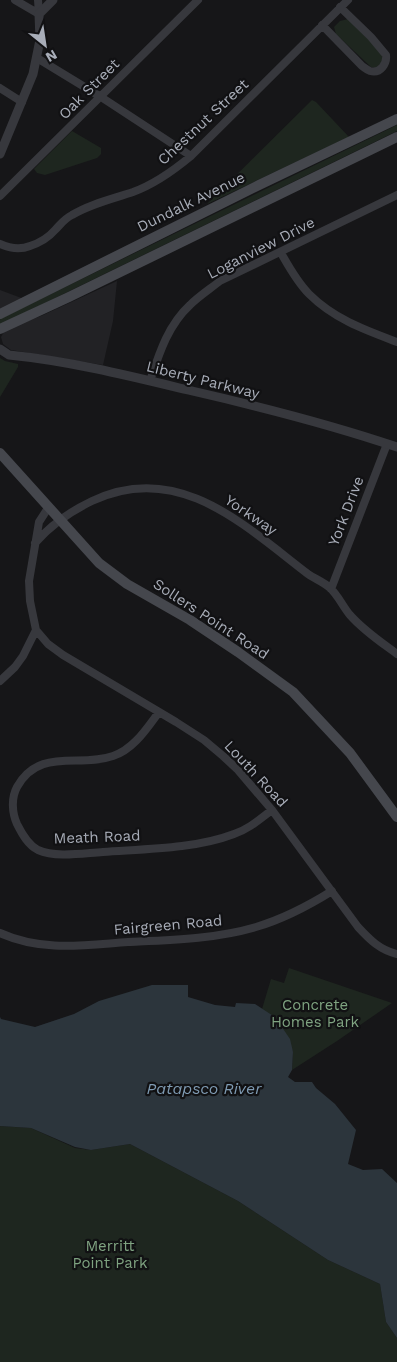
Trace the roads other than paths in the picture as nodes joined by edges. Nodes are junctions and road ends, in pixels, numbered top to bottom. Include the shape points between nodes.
1 (15, 0) edge
2 (38, 0) edge
3 (52, 0) edge
4 (198, 0) edge
5 (348, 0) edge
6 (340, 7) junction
7 (39, 14) junction
8 (322, 25) junction
9 (37, 58) junction
10 (0, 88) edge
11 (101, 97) junction
12 (22, 102) junction
13 (397, 119) edge
14 (397, 137) edge
15 (0, 154) edge
16 (191, 156) junction
17 (0, 196) edge
18 (396, 196) edge
19 (0, 244) edge
20 (280, 252) junction
21 (0, 314) edge
22 (0, 329) edge
23 (397, 342) edge
24 (0, 349) edge
25 (150, 380) junction
26 (387, 444) junction
27 (397, 447) edge
28 (0, 454) edge
29 (48, 508) junction
30 (60, 521) junction
31 (35, 543) junction
32 (331, 588) junction
33 (36, 630) junction
34 (397, 654) edge
35 (0, 681) edge
36 (159, 712) junction
37 (272, 810) junction
38 (397, 818) edge
39 (332, 891) junction
40 (0, 933) edge
41 (397, 954) edge

1 - 7 street
2 - 7 street
3 - 7 street
4 - 11 street, Oak Street
5 - 6 street, Chestnut Street
6 - 8 street, Chestnut Street
6 - 8 street via 375,41 387,57 385,64 377,71 370,71
7 - 9 street
8 - 16 street, Chestnut Street
9 - 11 street
9 - 12 street
10 - 12 street
11 - 16 street
11 - 17 street, Oak Street
12 - 15 street
13 - 21 main road, Dundalk Avenue
14 - 22 main road
16 - 19 street, Chestnut Street via 156,181 70,215 37,243 15,248
18 - 20 street, Loganview Drive
20 - 23 street via 309,294 321,304 350,324
20 - 25 street, Loganview Drive via 220,281 188,307 164,342
24 - 25 street, Liberty Parkway via 10,355
25 - 26 street, Liberty Parkway via 297,417
26 - 27 street, Liberty Parkway
26 - 32 street, York Drive
28 - 29 main road, Sollers Point Road
29 - 30 main road, Sollers Point Road
29 - 31 street via 40,522
30 - 31 street
30 - 32 street, Yorkway via 78,508 122,490 156,488 183,493 217,508
30 - 38 main road, Sollers Point Road via 110,572 198,625 293,692 350,753
31 - 33 street via 29,581
32 - 34 street, Yorkway via 361,627
33 - 35 street via 16,668
33 - 36 street, Louth Road via 63,655
36 - 37 street, Louth Road via 223,756
36 - 37 street, Meath Road via 138,739 115,756 59,760 45,763 28,774 16,788 13,809 15,820 31,845 39,850 65,854 185,846 235,834
37 - 39 street, Louth Road
39 - 40 street, Fairgreen Road via 278,919 215,936 60,946 33,944
39 - 41 street, Louth Road via 372,942

